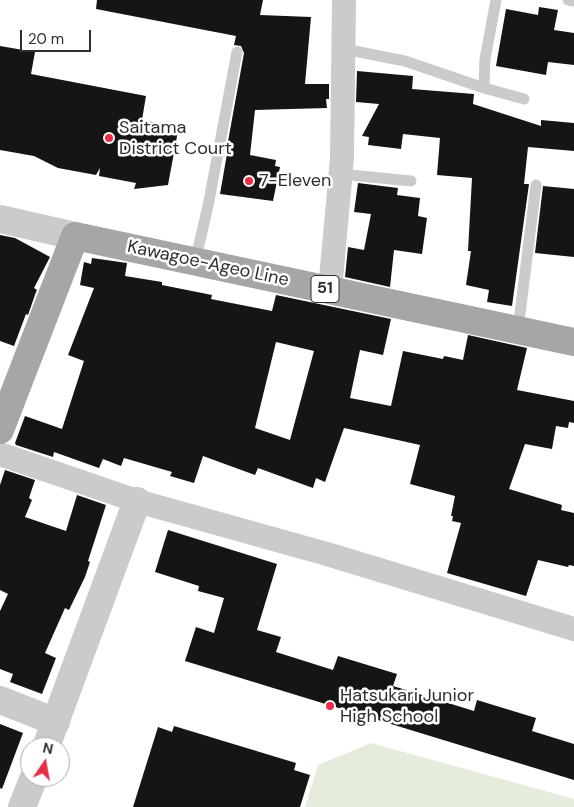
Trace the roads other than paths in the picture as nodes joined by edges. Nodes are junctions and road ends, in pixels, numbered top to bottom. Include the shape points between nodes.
1 (344, 0) edge
2 (496, 0) edge
3 (568, 0) edge
4 (574, 1) edge
5 (344, 49) junction
6 (237, 52) dead end
7 (484, 88) junction
8 (524, 99) dead end
9 (340, 174) junction
10 (411, 182) dead end
11 (536, 185) dead end
12 (0, 220) edge
13 (75, 236) junction
14 (195, 262) junction
15 (330, 290) junction
16 (518, 330) junction
17 (574, 342) edge
18 (0, 430) edge
19 (0, 454) edge
20 (137, 501) junction
21 (574, 629) edge
22 (0, 700) edge
23 (56, 722) junction
24 (50, 737) edge
25 (30, 787) edge
26 (22, 807) edge

1 - 5 street
2 - 7 lane via 485,60
3 - 4 lane
5 - 7 lane via 405,62
5 - 9 street
6 - 14 lane
7 - 8 lane
9 - 10 lane
9 - 15 street
11 - 16 lane
12 - 13 street
13 - 14 main road, Kawagoe-Ageo Line / 51
13 - 18 main road
14 - 15 main road, Kawagoe-Ageo Line / 51
15 - 16 main road, Kawagoe-Ageo Line / 51
16 - 17 main road, Kawagoe-Ageo Line / 51
19 - 20 street
20 - 21 street via 327,554
20 - 23 street
22 - 23 street
23 - 24 street
25 - 26 street

